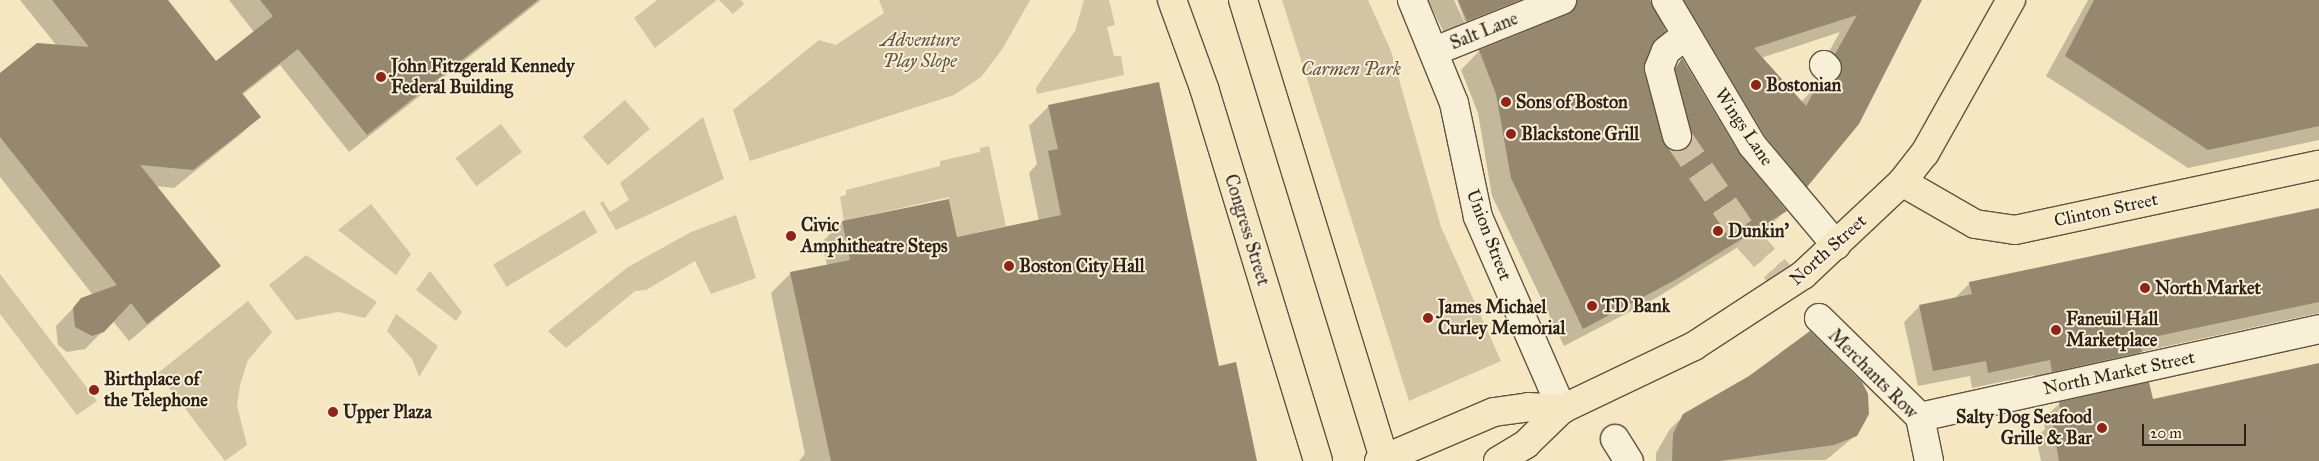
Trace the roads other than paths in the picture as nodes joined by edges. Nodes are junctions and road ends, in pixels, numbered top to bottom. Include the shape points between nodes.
1 (1172, 0) edge
2 (1243, 0) edge
3 (1412, 0) edge
4 (1562, 0) edge
5 (1666, 0) edge
6 (2011, 0) edge
7 (1686, 35) junction
8 (1434, 51) junction
9 (1677, 136) tunnel mouth
10 (2319, 165) edge
11 (1902, 182) junction
12 (1836, 245) junction
13 (1819, 318) dead end
14 (2319, 329) edge
15 (1562, 409) junction
16 (1920, 417) junction
17 (1383, 460) edge
18 (1926, 460) edge
19 (1318, 461) edge
20 (1498, 461) edge

1 - 19 main road, Congress Street via 1204,88
2 - 17 main road
3 - 8 street, Union Street
4 - 8 street, Salt Lane
5 - 7 street, Wings Lane
6 - 11 main road, North Street via 1950,116
7 - 9 street via 1666,51 1659,68
7 - 12 street, Wings Lane via 1752,145
8 - 15 street, Union Street via 1454,103 1478,217
10 - 11 main road, Clinton Street via 2015,230 1974,224
11 - 12 main road, North Street
12 - 15 main road, North Street via 1803,276 1739,320 1674,357
13 - 16 street, Merchants Row
14 - 16 street, North Market Street
15 - 17 main road, North Street via 1528,406 1494,412
15 - 20 main road, North Street via 1536,436
16 - 18 street, Merchants Row

